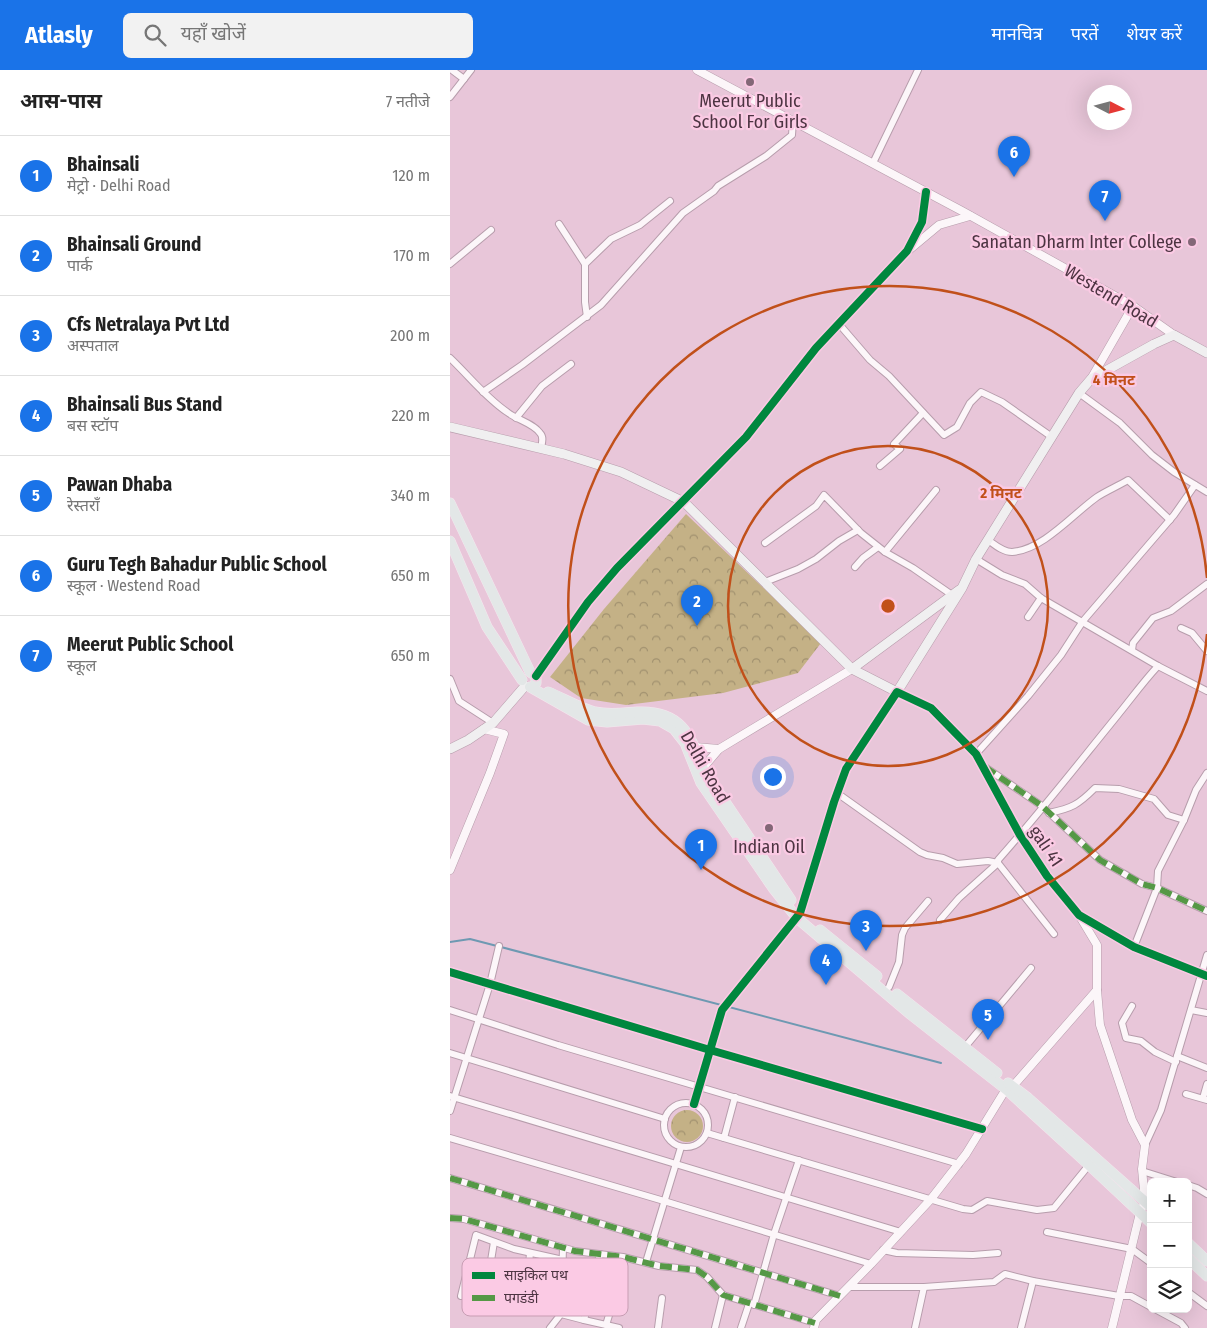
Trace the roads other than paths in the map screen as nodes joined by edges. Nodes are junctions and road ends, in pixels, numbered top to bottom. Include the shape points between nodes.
1 (452, 70) edge
2 (471, 70) edge
3 (697, 70) edge
4 (918, 70) edge
5 (464, 79) junction
6 (450, 97) edge
7 (793, 121) junction
8 (873, 163) junction
9 (926, 192) junction
10 (670, 201) dead end
11 (970, 216) junction
12 (559, 224) dead end
13 (491, 230) dead end
14 (907, 252) junction
15 (450, 264) edge
16 (585, 264) junction
17 (1133, 306) junction
18 (587, 317) junction
19 (839, 324) junction
20 (1174, 335) junction
21 (1207, 353) edge
22 (450, 358) edge
23 (571, 364) dead end
24 (1091, 379) junction
25 (483, 392) junction
26 (1078, 393) junction
27 (923, 413) junction
28 (516, 418) junction
29 (450, 427) edge
30 (1052, 437) junction
31 (541, 448) junction
32 (880, 466) dead end
33 (1195, 485) junction
34 (936, 490) dead end
35 (1207, 492) edge
36 (450, 502) edge
37 (684, 502) junction
38 (1170, 520) junction
39 (858, 530) junction
40 (988, 540) junction
41 (450, 541) edge
42 (765, 543) dead end
43 (878, 547) junction
44 (885, 552) junction
45 (976, 559) junction
46 (855, 567) dead end
47 (765, 582) junction
48 (1207, 584) edge
49 (962, 588) junction
50 (952, 595) junction
51 (1041, 598) junction
52 (1028, 617) dead end
53 (1083, 621) junction
54 (1181, 628) dead end
55 (1132, 650) junction
56 (1207, 651) edge
57 (1158, 666) junction
58 (852, 669) junction
59 (450, 679) edge
60 (530, 681) junction
61 (1207, 691) edge
62 (897, 692) junction
63 (493, 723) junction
64 (484, 729) junction
65 (691, 748) junction
66 (450, 749) edge
67 (719, 749) junction
68 (976, 754) junction
69 (981, 764) junction
70 (700, 770) junction
71 (1207, 773) edge
72 (837, 793) junction
73 (1042, 806) junction
74 (1049, 813) junction
75 (1184, 820) junction
76 (1020, 835) junction
77 (998, 863) junction
78 (450, 870) edge
79 (1156, 888) junction
80 (928, 901) dead end
81 (1207, 911) edge
82 (1079, 915) junction
83 (798, 916) junction
84 (940, 920) dead end
85 (1054, 934) dead end
86 (498, 946) dead end
87 (1134, 947) junction
88 (1207, 955) edge
89 (1031, 968) dead end
90 (450, 972) edge
91 (1205, 975) edge
92 (490, 984) junction
93 (889, 987) junction
94 (1097, 990) junction
95 (1132, 1006) dead end
96 (450, 1010) edge
97 (1191, 1010) junction
98 (1207, 1013) edge
99 (478, 1019) junction
100 (965, 1047) junction
101 (710, 1050) junction
102 (450, 1052) edge
103 (466, 1058) junction
104 (1177, 1059) junction
105 (1207, 1068) edge
106 (1207, 1084) edge
107 (699, 1086) junction
108 (1009, 1088) junction
109 (1186, 1094) dead end
110 (452, 1096) edge
111 (735, 1097) junction
112 (1205, 1099) edge
113 (694, 1104) junction
114 (450, 1111) edge
115 (665, 1118) junction
116 (982, 1129) junction
117 (707, 1133) junction
118 (450, 1138) edge
119 (724, 1138) junction
120 (1145, 1145) junction
121 (681, 1147) junction
122 (799, 1160) junction
123 (675, 1164) junction
124 (959, 1164) junction
125 (1090, 1165) junction
126 (1142, 1171) junction
127 (450, 1178) edge
128 (1164, 1178) edge
129 (1192, 1186) edge
130 (1207, 1194) edge
131 (786, 1196) junction
132 (1147, 1198) edge
133 (931, 1199) junction
134 (664, 1200) junction
135 (1147, 1203) edge
136 (1147, 1205) edge
137 (1140, 1213) junction
138 (450, 1218) edge
139 (1147, 1219) edge
140 (901, 1232) junction
141 (1047, 1232) dead end
142 (774, 1234) junction
143 (653, 1239) junction
144 (494, 1242) junction
145 (1192, 1246) edge
146 (563, 1248) junction
147 (1132, 1249) junction
148 (883, 1250) junction
149 (530, 1253) junction
150 (998, 1253) dead end
151 (600, 1254) junction
152 (1206, 1257) edge
153 (470, 1258) edge
154 (491, 1258) edge
155 (530, 1258) edge
156 (554, 1258) edge
157 (563, 1258) edge
158 (599, 1258) edge
159 (623, 1258) edge
160 (628, 1259) edge
161 (1147, 1260) edge
162 (646, 1262) junction
163 (1192, 1262) edge
164 (871, 1264) junction
165 (763, 1272) junction
166 (1207, 1276) edge
167 (1033, 1281) junction
168 (849, 1287) junction
169 (924, 1287) junction
170 (462, 1292) edge
171 (723, 1295) junction
172 (1192, 1295) edge
173 (461, 1296) dead end
174 (840, 1296) junction
175 (1119, 1296) junction
176 (662, 1298) dead end
177 (752, 1304) junction
178 (1147, 1305) edge
179 (1207, 1306) edge
180 (1162, 1313) edge
181 (560, 1316) edge
182 (569, 1316) edge
183 (585, 1316) edge
184 (609, 1316) edge
185 (584, 1320) junction
186 (606, 1325) junction
187 (815, 1325) edge
188 (550, 1328) edge
189 (619, 1328) edge
190 (658, 1328) edge
191 (716, 1328) edge
192 (741, 1328) edge
193 (915, 1328) edge
194 (1021, 1328) edge
195 (1112, 1328) edge
196 (1185, 1328) edge

1 - 5 street
2 - 5 street
3 - 7 street, Westend Road
4 - 8 street
5 - 6 street
7 - 8 street, Westend Road
7 - 18 street via 792,135 683,213
8 - 9 street, Westend Road
9 - 11 street, Westend Road
9 - 14 street via 922,222
10 - 16 street via 640,225 611,239
11 - 14 street via 939,225
11 - 17 street, Westend Road
12 - 16 street
13 - 15 street
14 - 19 street
16 - 18 street
17 - 20 street, Westend Road
17 - 24 street
18 - 25 street
19 - 27 street
19 - 37 street via 816,348 746,437
20 - 21 main road, Westend Road
20 - 24 main road
22 - 25 street
23 - 28 street via 542,386
24 - 26 main road
25 - 28 street
26 - 30 main road
26 - 33 street via 1102,408 1152,455
27 - 30 street via 944,435 957,427 970,403 982,392
27 - 32 street via 894,444 900,448
28 - 31 street via 540,432
29 - 31 main road
30 - 40 main road
31 - 37 main road via 621,472
33 - 35 street
33 - 38 street
34 - 44 street
36 - 60 main road
37 - 47 main road
37 - 60 street via 616,568
38 - 40 street via 1128,480 1097,497 1058,530 1029,547 1011,552
38 - 53 street
39 - 42 street via 824,495 816,506
39 - 43 street
39 - 47 street via 816,559
40 - 45 main road
41 - 60 main road via 487,627
43 - 44 street
43 - 46 street
44 - 50 street
45 - 49 main road
45 - 51 street via 1025,584
47 - 58 main road
48 - 55 street via 1171,611 1153,618 1133,643
49 - 50 main road
49 - 62 main road
50 - 58 main road
51 - 52 street
51 - 53 street
53 - 55 street
53 - 68 street via 1061,655
54 - 56 street via 1192,634
55 - 57 street
57 - 61 street
57 - 73 street
58 - 62 main road
58 - 67 street
59 - 63 street via 459,701
60 - 63 main road
60 - 65 main road, Delhi Road via 538,693 588,720 660,721 674,729
62 - 68 street, gali 41 via 931,708
62 - 72 street via 846,770
63 - 64 main road
64 - 66 main road
64 - 78 street via 504,734
65 - 67 street
65 - 70 main road, Delhi Road
67 - 70 street
68 - 69 street, gali 41
69 - 73 street
69 - 76 street, gali 41
70 - 83 main road, Delhi Road
71 - 75 street
72 - 77 street via 920,852 957,864
72 - 83 street
73 - 74 street
73 - 76 street
74 - 75 street via 1071,808 1095,788 1110,788 1154,799 1168,815
74 - 79 street via 1100,860 1142,884
75 - 79 street via 1158,871
76 - 77 street
76 - 82 street, gali 41 via 1047,876
77 - 84 street
77 - 85 street
79 - 81 street
79 - 87 street
80 - 93 street via 905,928 899,962
82 - 87 street, gali 41
82 - 94 street via 1097,945
83 - 93 main road
83 - 101 street via 722,1010
83 - 108 main road via 910,1014
86 - 92 street
87 - 91 street, gali 41
88 - 91 street
89 - 100 street
90 - 92 street
91 - 97 street
92 - 99 street
92 - 101 street
93 - 100 main road
94 - 108 street
94 - 120 street via 1100,1025 1132,1120
95 - 104 street via 1122,1023 1126,1038 1141,1041 1155,1052
96 - 99 street
97 - 98 street
97 - 104 street
99 - 103 street
99 - 107 street
100 - 108 main road
101 - 107 street
101 - 116 street
102 - 103 street
103 - 110 street
103 - 115 street
104 - 105 street
104 - 120 street via 1161,1110
106 - 112 street
107 - 111 street
107 - 113 street
108 - 116 street
108 - 125 main road
108 - 135 main road via 1028,1098
109 - 112 street
110 - 114 street
110 - 123 street
111 - 119 street
111 - 124 street
113 - 115 street via 676,1105
113 - 117 street via 707,1115
115 - 121 street via 667,1136
116 - 124 street
117 - 119 street
117 - 121 street via 697,1145
118 - 134 street
119 - 122 street
120 - 126 street
121 - 123 street
122 - 131 street
122 - 133 street
123 - 131 street
123 - 134 street
124 - 133 street
125 - 133 street via 1054,1208 1037,1210 987,1201 972,1210 954,1208
125 - 137 main road
126 - 128 street
126 - 132 street
127 - 143 street
129 - 130 street
131 - 140 street
131 - 142 street
133 - 140 street
134 - 142 street
134 - 143 street
136 - 137 street
137 - 139 main road
137 - 147 street
138 - 146 street via 464,1219
140 - 148 street
141 - 147 street
142 - 164 street
142 - 165 street
143 - 162 street
143 - 165 street
144 - 149 street
144 - 153 street via 476,1236
144 - 154 street
145 - 152 main road
146 - 151 street
146 - 157 street
147 - 161 street
147 - 175 street
148 - 150 street via 973,1255
148 - 164 street
149 - 155 street
149 - 156 street
151 - 158 street
151 - 159 street
160 - 162 street
162 - 171 street via 697,1270
163 - 166 main road
164 - 168 street
165 - 174 street
165 - 177 street
167 - 169 street via 1005,1274 994,1282
167 - 175 street
167 - 194 street
168 - 169 street
168 - 174 street
169 - 193 street
170 - 173 street
171 - 177 street
171 - 191 street
172 - 179 street
174 - 187 street via 816,1320
175 - 178 street via 1131,1296
175 - 195 street
176 - 190 street
177 - 187 street
177 - 192 street
180 - 196 street
181 - 188 street
182 - 185 street
183 - 185 street
184 - 186 street
185 - 186 street
186 - 189 street

